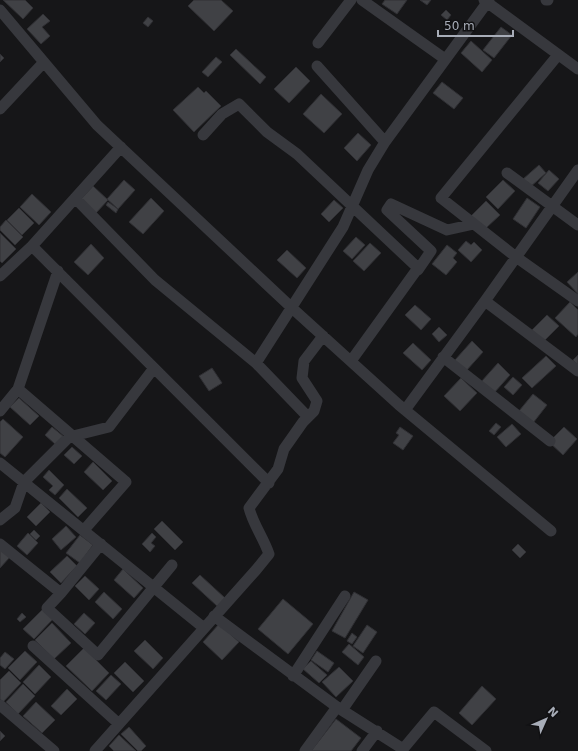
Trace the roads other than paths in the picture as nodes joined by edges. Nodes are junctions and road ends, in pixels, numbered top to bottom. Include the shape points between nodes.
1 (351, 0) edge
2 (362, 0) edge
3 (487, 1) edge
4 (0, 10) edge
5 (318, 43) dead end
6 (558, 56) junction
7 (445, 59) junction
8 (44, 62) junction
9 (317, 66) dead end
10 (578, 69) edge
11 (0, 109) edge
12 (203, 135) dead end
13 (385, 142) junction
14 (121, 147) junction
15 (578, 170) edge
16 (507, 173) dead end
17 (75, 198) junction
18 (353, 205) junction
19 (552, 207) junction
20 (474, 224) junction
21 (578, 225) edge
22 (32, 246) junction
23 (516, 258) junction
24 (418, 270) junction
25 (58, 272) junction
26 (0, 276) edge
27 (485, 301) junction
28 (578, 301) edge
29 (292, 308) junction
30 (323, 336) junction
31 (443, 357) junction
32 (351, 361) junction
33 (256, 363) junction
34 (154, 368) junction
35 (578, 371) edge
36 (18, 389) junction
37 (405, 410) junction
38 (0, 411) edge
39 (308, 417) junction
40 (72, 435) junction
41 (550, 441) dead end
42 (0, 462) edge
43 (24, 482) junction
44 (269, 483) junction
45 (0, 520) edge
46 (84, 530) junction
47 (551, 531) dead end
48 (0, 544) edge
49 (101, 544) junction
50 (172, 565) dead end
51 (154, 587) junction
52 (61, 593) junction
53 (345, 596) dead end
54 (214, 616) junction
55 (204, 628) junction
56 (33, 646) dead end
57 (376, 661) dead end
58 (293, 676) junction
59 (0, 706) edge
60 (340, 708) junction
61 (119, 724) junction
62 (377, 731) junction
63 (54, 751) edge
64 (95, 751) edge
65 (305, 751) edge
66 (362, 751) edge
67 (486, 751) edge

1 - 5 street
2 - 7 street
3 - 6 street
3 - 7 street
4 - 8 street
6 - 10 street
6 - 20 street via 441,198
7 - 13 street
8 - 11 street
8 - 14 street via 97,124
9 - 13 street
12 - 18 street via 222,114 239,104 267,132 297,154
13 - 18 street via 368,170
14 - 17 street
14 - 29 street
15 - 19 street
16 - 19 street
17 - 22 street
17 - 33 street via 155,280
18 - 24 street via 409,257
18 - 29 street via 343,227
19 - 21 street
19 - 23 street
20 - 23 street
20 - 24 street via 447,230 391,204 387,210 431,251
22 - 25 street
22 - 26 street
23 - 27 street
23 - 28 street
24 - 32 street
25 - 34 street
25 - 36 street
27 - 31 street
27 - 35 street
29 - 30 street
29 - 33 street
30 - 32 street
30 - 39 street via 304,361 302,378 316,402
31 - 37 street
31 - 41 street
32 - 37 street
33 - 39 street
34 - 40 street via 109,427
34 - 44 street
36 - 38 street
36 - 40 street
37 - 47 street
39 - 44 street via 284,449 278,469
40 - 43 street
40 - 46 street via 126,482
42 - 43 street
43 - 45 street via 14,508
43 - 46 street
44 - 54 street via 249,508 251,518 263,537 269,554
46 - 49 street
48 - 52 street
49 - 51 street
49 - 52 street
50 - 51 street
51 - 52 street via 98,655 47,608
51 - 55 street
53 - 58 street
54 - 55 street
54 - 58 street
55 - 61 street
56 - 61 street
57 - 60 street
58 - 60 street
59 - 63 street
60 - 62 street
60 - 65 street
61 - 64 street
62 - 66 street
62 - 67 street via 403,749 434,712

